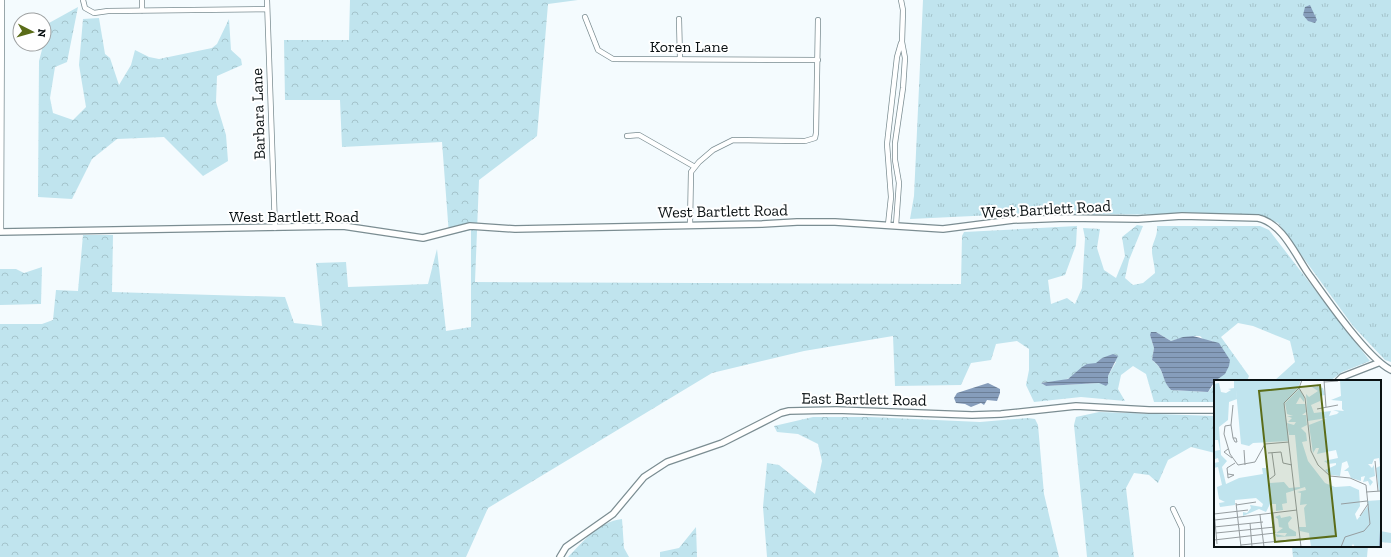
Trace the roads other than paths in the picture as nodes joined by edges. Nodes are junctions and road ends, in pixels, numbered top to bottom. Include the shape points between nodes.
1 (2, 0) edge
2 (83, 0) edge
3 (142, 0) edge
4 (267, 0) edge
5 (901, 0) edge
6 (267, 9) junction
7 (142, 11) junction
8 (585, 17) dead end
9 (679, 19) dead end
10 (818, 20) dead end
11 (902, 42) junction
12 (680, 59) junction
13 (818, 60) junction
14 (897, 65) junction
15 (904, 66) junction
16 (627, 136) dead end
17 (695, 167) junction
18 (891, 197) junction
19 (900, 198) junction
20 (690, 225) junction
21 (888, 225) junction
22 (896, 225) junction
23 (275, 228) junction
24 (0, 232) edge
25 (1378, 363) junction
26 (1391, 370) edge
27 (1339, 380) edge
28 (1214, 410) edge
29 (1173, 509) dead end
30 (560, 557) edge
31 (1182, 557) edge

1 - 24 street
2 - 7 street via 85,8 94,13
3 - 7 street
4 - 6 street, Barbara Lane
5 - 11 street
6 - 7 street
6 - 23 street, Barbara Lane
8 - 12 street, Koren Lane via 598,50 608,57 634,60
9 - 12 street
10 - 13 street
11 - 14 street
11 - 15 street
12 - 13 street, Koren Lane
13 - 17 street via 814,138 805,141 733,140 713,150
14 - 15 street
14 - 18 street via 887,144
15 - 19 street via 895,143
16 - 17 street via 639,135
17 - 20 street via 691,172
18 - 19 street
18 - 21 street
19 - 22 street
20 - 21 street, West Bartlett Road via 835,222
20 - 23 street, West Bartlett Road via 514,229 470,226 423,238 355,227
21 - 22 street, West Bartlett Road
22 - 25 street, West Bartlett Road via 943,229 1013,220 1066,218 1138,219 1182,216 1266,219 1278,228 1308,273
23 - 24 street, West Bartlett Road
25 - 26 street
25 - 27 street
28 - 30 street, East Bartlett Road via 1076,406 972,415 836,410 789,411 722,443 667,462 644,477 613,514 566,547
29 - 31 street via 1182,528

